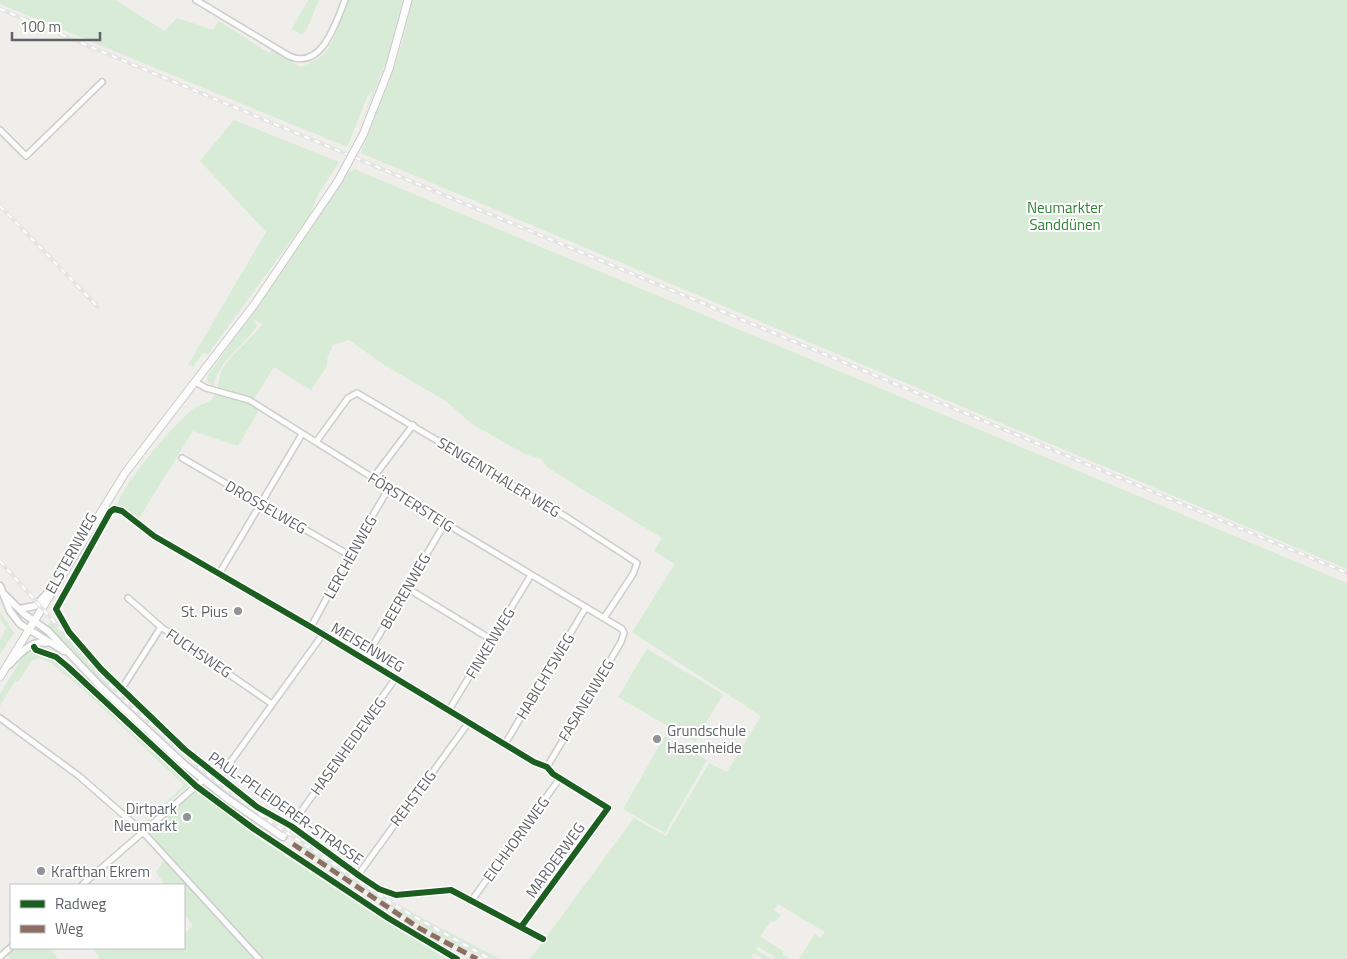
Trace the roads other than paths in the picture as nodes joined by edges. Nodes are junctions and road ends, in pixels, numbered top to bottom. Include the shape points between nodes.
1 (196, 0) edge
2 (345, 0) edge
3 (408, 0) edge
4 (102, 82) dead end
5 (0, 130) edge
6 (195, 382) junction
7 (413, 425) junction
8 (302, 434) junction
9 (316, 442) junction
10 (182, 458) dead end
11 (374, 478) junction
12 (389, 488) junction
13 (260, 504) junction
14 (114, 509) joint
15 (445, 523) junction
16 (349, 555) junction
17 (219, 574) junction
18 (532, 575) junction
19 (58, 581) junction
20 (0, 586) edge
21 (407, 588) junction
22 (5, 595) junction
23 (128, 598) dead end
24 (586, 607) junction
25 (19, 609) junction
26 (56, 612) joint
27 (604, 618) junction
28 (35, 621) junction
29 (160, 627) junction
30 (311, 627) junction
31 (29, 631) junction
32 (624, 631) joint
33 (323, 634) junction
34 (492, 640) junction
35 (49, 644) junction
36 (71, 656) junction
37 (365, 659) junction
38 (1, 673) edge
39 (396, 679) junction
40 (120, 690) junction
41 (272, 704) junction
42 (449, 710) junction
43 (0, 718) edge
44 (469, 722) junction
45 (505, 744) junction
46 (547, 767) junction
47 (219, 778) junction
48 (560, 778) junction
49 (203, 780) junction
50 (608, 808) joint
51 (291, 826) junction
52 (143, 832) junction
53 (283, 837) joint
54 (358, 875) junction
55 (83, 884) edge
56 (472, 900) junction
57 (521, 927) junction
58 (543, 939) dead end
59 (10, 948) edge
60 (0, 957) edge
61 (259, 959) edge

1 - 2 street via 293,58 305,58 320,51
3 - 6 main road, bridge via 389,69 363,135 338,181 254,305
4 - 5 street via 26,156
6 - 8 street, FÖRSTERSTEIG via 246,398
6 - 19 main road via 129,467
7 - 9 street, SENGENTHALER WEG via 357,393 348,398
7 - 11 street
7 - 27 street, SENGENTHALER WEG via 633,559 637,565
8 - 9 street, FÖRSTERSTEIG
8 - 13 street
9 - 11 street, FÖRSTERSTEIG
10 - 13 street, DROSSELWEG
11 - 12 street, FÖRSTERSTEIG
12 - 15 street, FÖRSTERSTEIG
12 - 16 street, LERCHENWEG
13 - 16 street, DROSSELWEG
13 - 17 street
14 - 17 street, MEISENWEG via 122,511 154,536
14 - 26 street, ELSTERNWEG via 106,516 59,600
15 - 18 street, FÖRSTERSTEIG
15 - 21 street, BEERENWEG
16 - 30 street, LERCHENWEG
17 - 30 street, MEISENWEG
18 - 24 street, FÖRSTERSTEIG
18 - 34 street, FINKENWEG
19 - 25 street via 34,606
19 - 28 main road
20 - 22 street
21 - 34 street
21 - 37 street, BEERENWEG
22 - 25 street
22 - 31 street via 12,614
23 - 29 street, FUCHSWEG
24 - 27 street, FÖRSTERSTEIG
24 - 45 street, HABICHTSWEG
25 - 28 street
26 - 40 street, PAUL-PFLEIDERER-STRASSE via 75,640
27 - 32 street, FÖRSTERSTEIG
28 - 31 main road
28 - 36 street
29 - 40 street
29 - 41 street, FUCHSWEG
30 - 33 street, MEISENWEG
31 - 35 street
31 - 38 main road
32 - 46 street, FASANENWEG via 621,642
33 - 37 street, MEISENWEG
33 - 41 street
34 - 42 street, FINKENWEG
35 - 36 street
35 - 38 street via 30,645
36 - 49 street
37 - 39 street, MEISENWEG
39 - 42 street, MEISENWEG
39 - 51 street, HASENHEIDEWEG
40 - 47 street, PAUL-PFLEIDERER-STRASSE
41 - 47 street
42 - 44 street, MEISENWEG
43 - 52 street via 68,767
44 - 45 street, MEISENWEG
44 - 54 street, REHSTEIG
45 - 46 street, MEISENWEG
46 - 48 street, MEISENWEG
47 - 51 street, PAUL-PFLEIDERER-STRASSE via 257,807
48 - 50 street, MEISENWEG
48 - 56 street, EICHHORNWEG
49 - 52 street
49 - 53 street
50 - 57 street, MARDERWEG
51 - 53 street, HASENHEIDEWEG
51 - 54 street, PAUL-PFLEIDERER-STRASSE
52 - 55 street
52 - 61 street
54 - 56 street, PAUL-PFLEIDERER-STRASSE via 393,894 448,890
56 - 57 street, PAUL-PFLEIDERER-STRASSE
57 - 58 street, PAUL-PFLEIDERER-STRASSE
59 - 60 street

